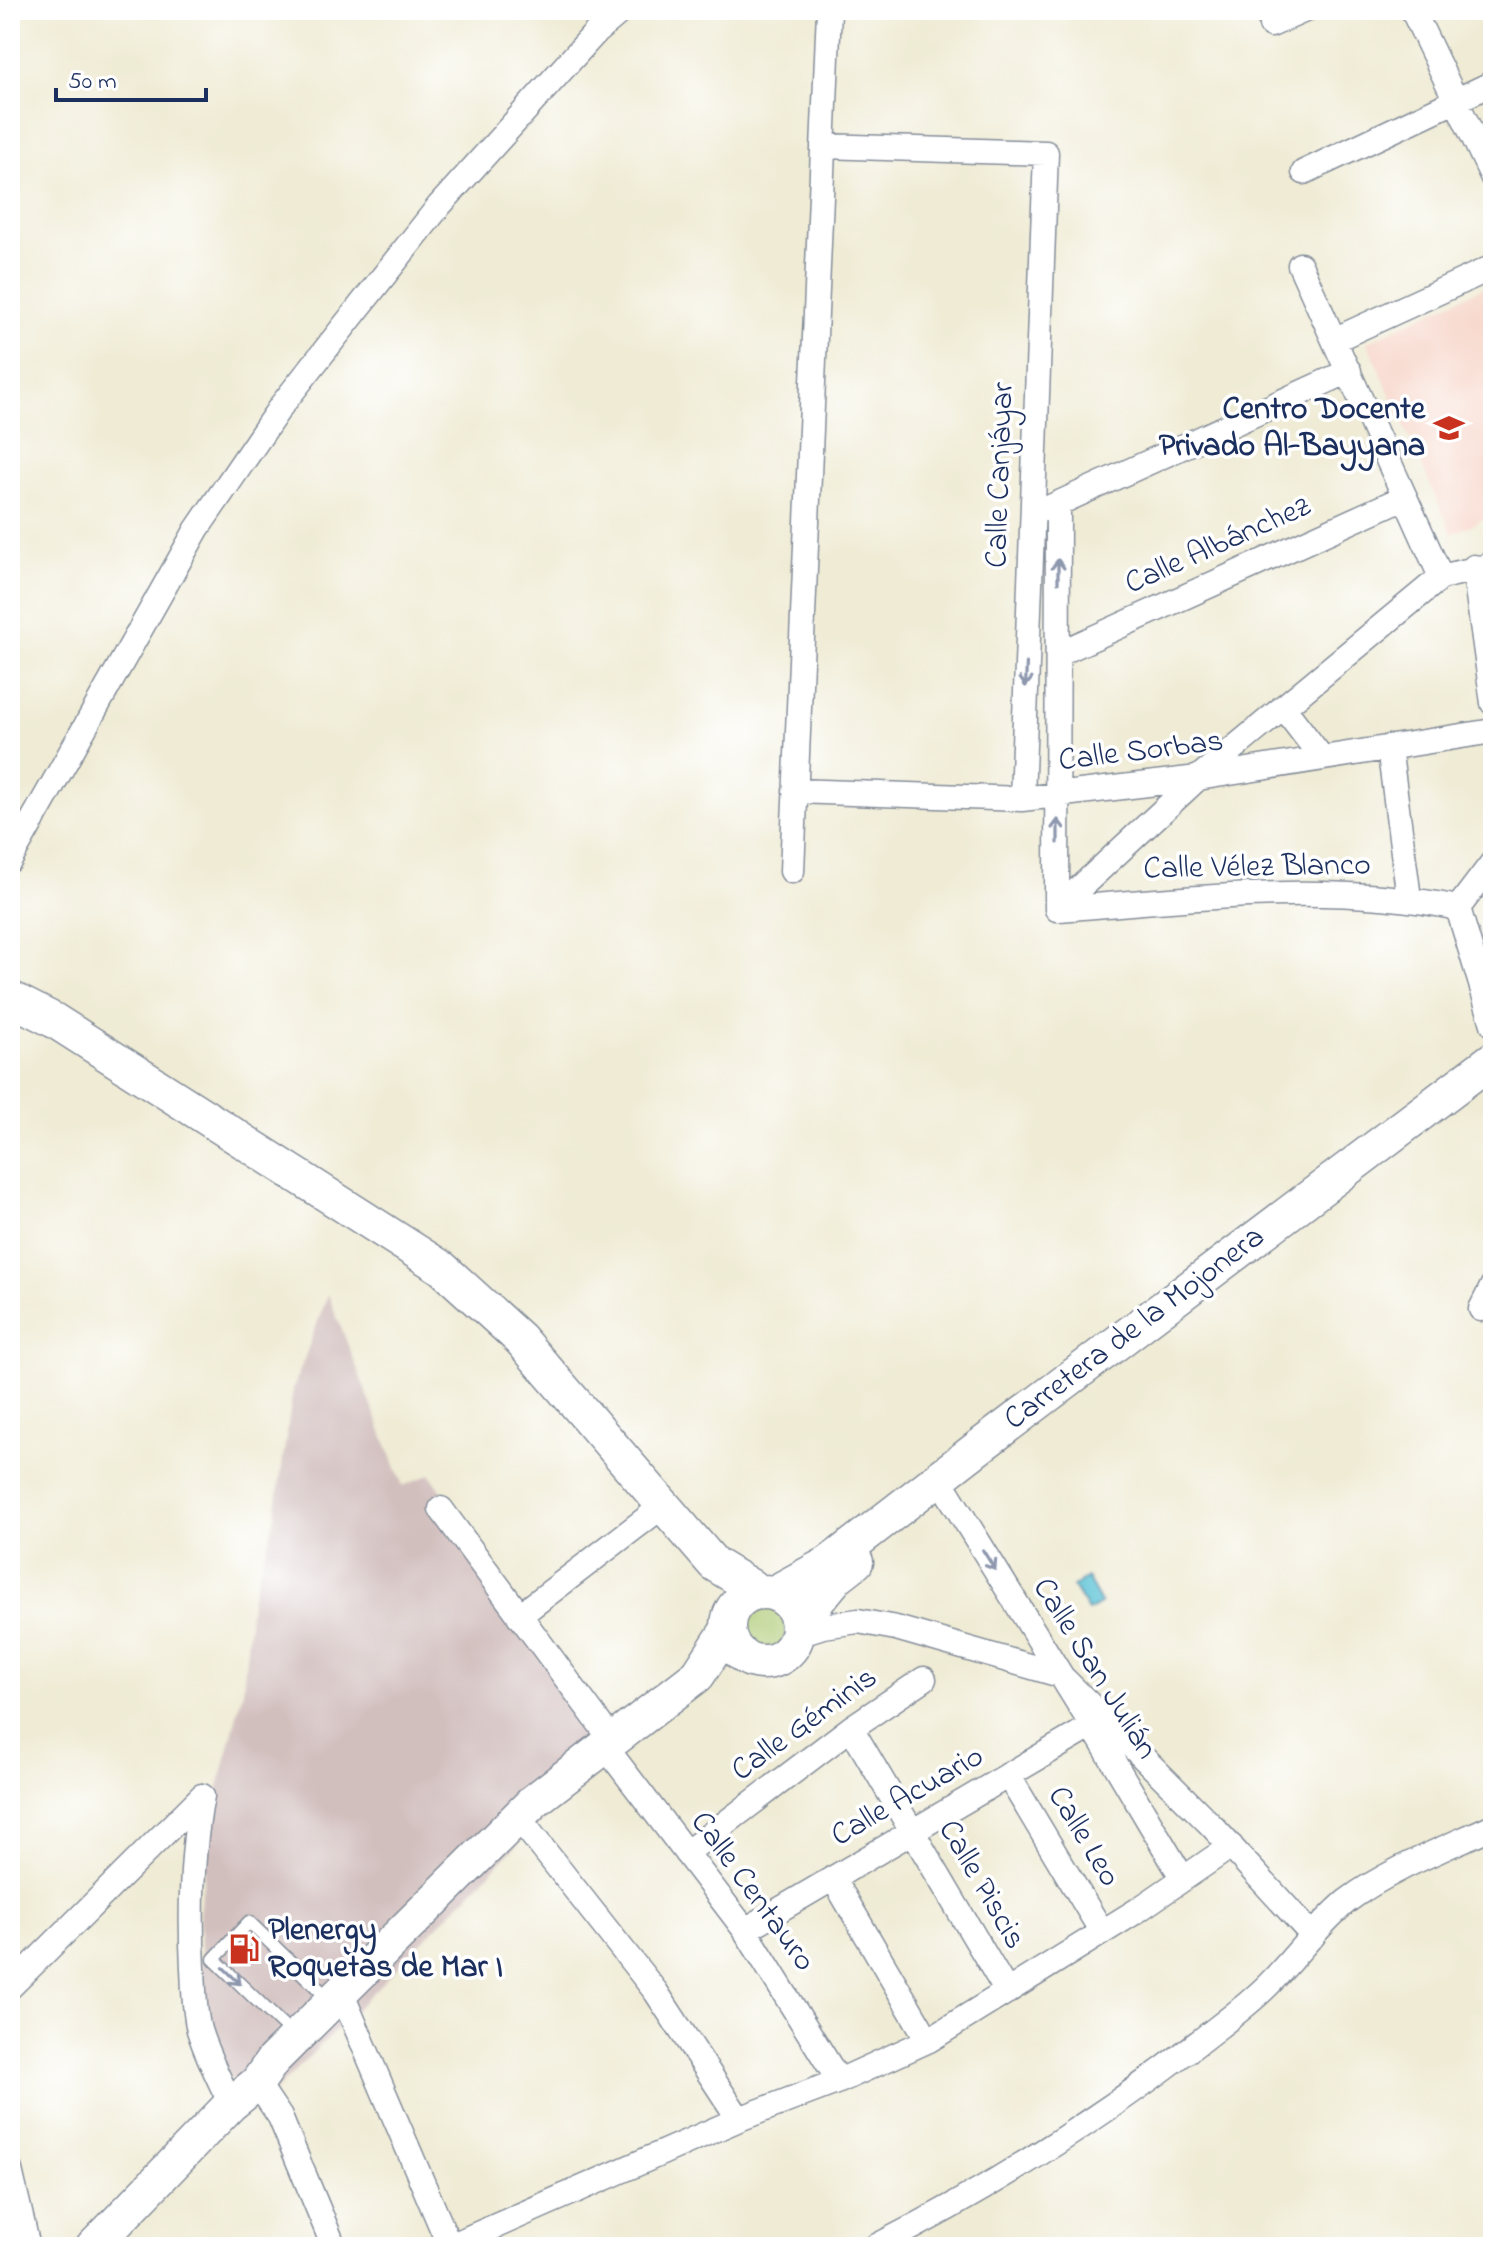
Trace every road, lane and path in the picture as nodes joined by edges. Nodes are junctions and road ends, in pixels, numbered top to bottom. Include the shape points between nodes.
1 (622, 10) edge
2 (829, 10) edge
3 (1305, 10) edge
4 (1415, 15) dead end
5 (1271, 25) dead end
6 (1493, 83) edge
7 (1456, 101) junction
8 (823, 146) junction
9 (1304, 172) dead end
10 (1493, 178) edge
11 (1300, 265) dead end
12 (1493, 267) edge
13 (1334, 340) junction
14 (1349, 371) junction
15 (1405, 497) junction
16 (1058, 505) junction
17 (1032, 513) junction
18 (1484, 566) edge
19 (1441, 577) junction
20 (1487, 615) edge
21 (1058, 654) junction
22 (1493, 703) edge
23 (1283, 707) junction
24 (1493, 731) edge
25 (1389, 747) junction
26 (1322, 758) junction
27 (1198, 778) junction
28 (795, 791) junction
29 (1058, 795) junction
30 (1022, 799) junction
31 (10, 860) edge
32 (1493, 862) edge
33 (792, 871) dead end
34 (1409, 898) junction
35 (1458, 908) junction
36 (1057, 909) junction
37 (11, 1004) edge
38 (1493, 1024) edge
39 (1493, 1059) edge
40 (1493, 1082) edge
41 (1493, 1285) edge
42 (1481, 1309) dead end
43 (948, 1493) junction
44 (664, 1505) junction
45 (441, 1509) dead end
46 (714, 1564) junction
47 (838, 1576) junction
48 (767, 1592) junction
49 (519, 1616) junction
50 (858, 1621) junction
51 (729, 1624) junction
52 (798, 1628) junction
53 (752, 1660) junction
54 (698, 1675) junction
55 (1060, 1675) junction
56 (924, 1679) dead end
57 (1099, 1723) junction
58 (851, 1728) junction
59 (607, 1742) junction
60 (1008, 1775) junction
61 (518, 1817) junction
62 (1493, 1826) edge
63 (913, 1831) junction
64 (1231, 1846) junction
65 (686, 1853) junction
66 (833, 1878) junction
67 (1183, 1879) junction
68 (745, 1930) junction
69 (1102, 1932) junction
70 (1313, 1936) junction
71 (10, 1987) edge
72 (1007, 1992) junction
73 (336, 1997) junction
74 (296, 2037) junction
75 (928, 2040) junction
76 (839, 2081) junction
77 (257, 2083) junction
78 (231, 2104) junction
79 (739, 2119) junction
80 (10, 2170) edge
81 (28, 2247) edge
82 (93, 2247) edge
83 (334, 2247) edge
84 (449, 2247) edge
85 (875, 2247) edge

1 - 31 street via 439,206 281,406 197,529
2 - 8 street
3 - 5 street
4 - 7 street
6 - 7 street
7 - 9 street
7 - 10 street
8 - 17 street, Calle Canjáyar via 1046,153
8 - 28 street
11 - 13 street
12 - 13 street
13 - 14 street
14 - 15 street
14 - 16 street
15 - 19 street
15 - 21 street, Calle Albánchez
16 - 17 street
21 -> 16 street, Calle Canjáyar
17 -> 30 street, Calle Canjáyar
18 - 19 street
18 - 20 street
19 - 23 street
20 - 22 street
21 - 29 street, Calle Canjáyar
23 - 26 street
23 - 27 street
24 - 25 street, Calle Sorbas
25 - 26 street, Calle Sorbas
25 - 34 street
26 - 27 street, Calle Sorbas
27 - 29 street, Calle Sorbas
27 - 36 street
28 - 30 street, Calle Sorbas
28 - 33 street
29 - 30 street, Calle Sorbas
36 -> 29 street, Calle Canjáyar
32 - 35 street
34 - 35 street, Calle Vélez Blanco
34 - 36 street, Calle Vélez Blanco via 1264,893
35 - 38 street
37 - 44 street via 95,1046 442,1268 520,1339
39 - 48 street, Carretera de la Mojonera via 829,1563
40 - 43 street, Carretera de la Mojonera
41 - 42 street
43 - 47 street, Carretera de la Mojonera
43 -> 55 street, Calle San Julián
44 - 46 street
44 - 49 street
45 - 49 street, Calle Centauro
46 - 48 street
46 - 51 street
47 - 50 street via 844,1606
47 - 52 street, Carretera de la Mojonera
48 - 51 street via 740,1600
48 - 52 street via 789,1602
49 - 59 street, Calle Centauro
50 - 52 street
50 - 55 street
51 - 53 street via 735,1648
51 - 54 street
52 - 53 street via 783,1656
53 - 54 street
54 - 59 street
55 - 57 street, Calle San Julián
56 - 58 street, Calle Géminis
57 - 60 street, Calle Acuario
57 - 64 street
57 - 67 street, Calle San Julián
58 - 63 street, Calle Piscis
58 - 65 street, Calle Géminis
59 - 61 street
59 - 65 street, Calle Centauro
60 - 63 street, Calle Acuario
60 - 69 street, Calle Leo
61 - 73 street
61 - 79 street via 656,1992
62 - 70 street via 1372,1885
63 - 66 street, Calle Acuario
63 - 72 street, Calle Piscis
64 - 67 street
64 - 70 street
65 - 68 street, Calle Centauro
66 - 68 street, Calle Acuario
66 - 75 street
67 - 69 street
68 - 76 street, Calle Centauro
69 - 72 street
70 - 85 street via 1266,1987 1217,2028 1079,2129
71 - 78 street via 202,1796 190,1914 194,1992 210,2063
72 - 75 street
73 - 74 street
73 -> 74 lane via 249,1922 214,1959
73 - 84 street
74 - 77 street
75 - 76 street
76 - 79 street
77 - 78 street
77 - 83 street via 280,2117
78 - 82 street
79 - 84 street
80 - 81 street

